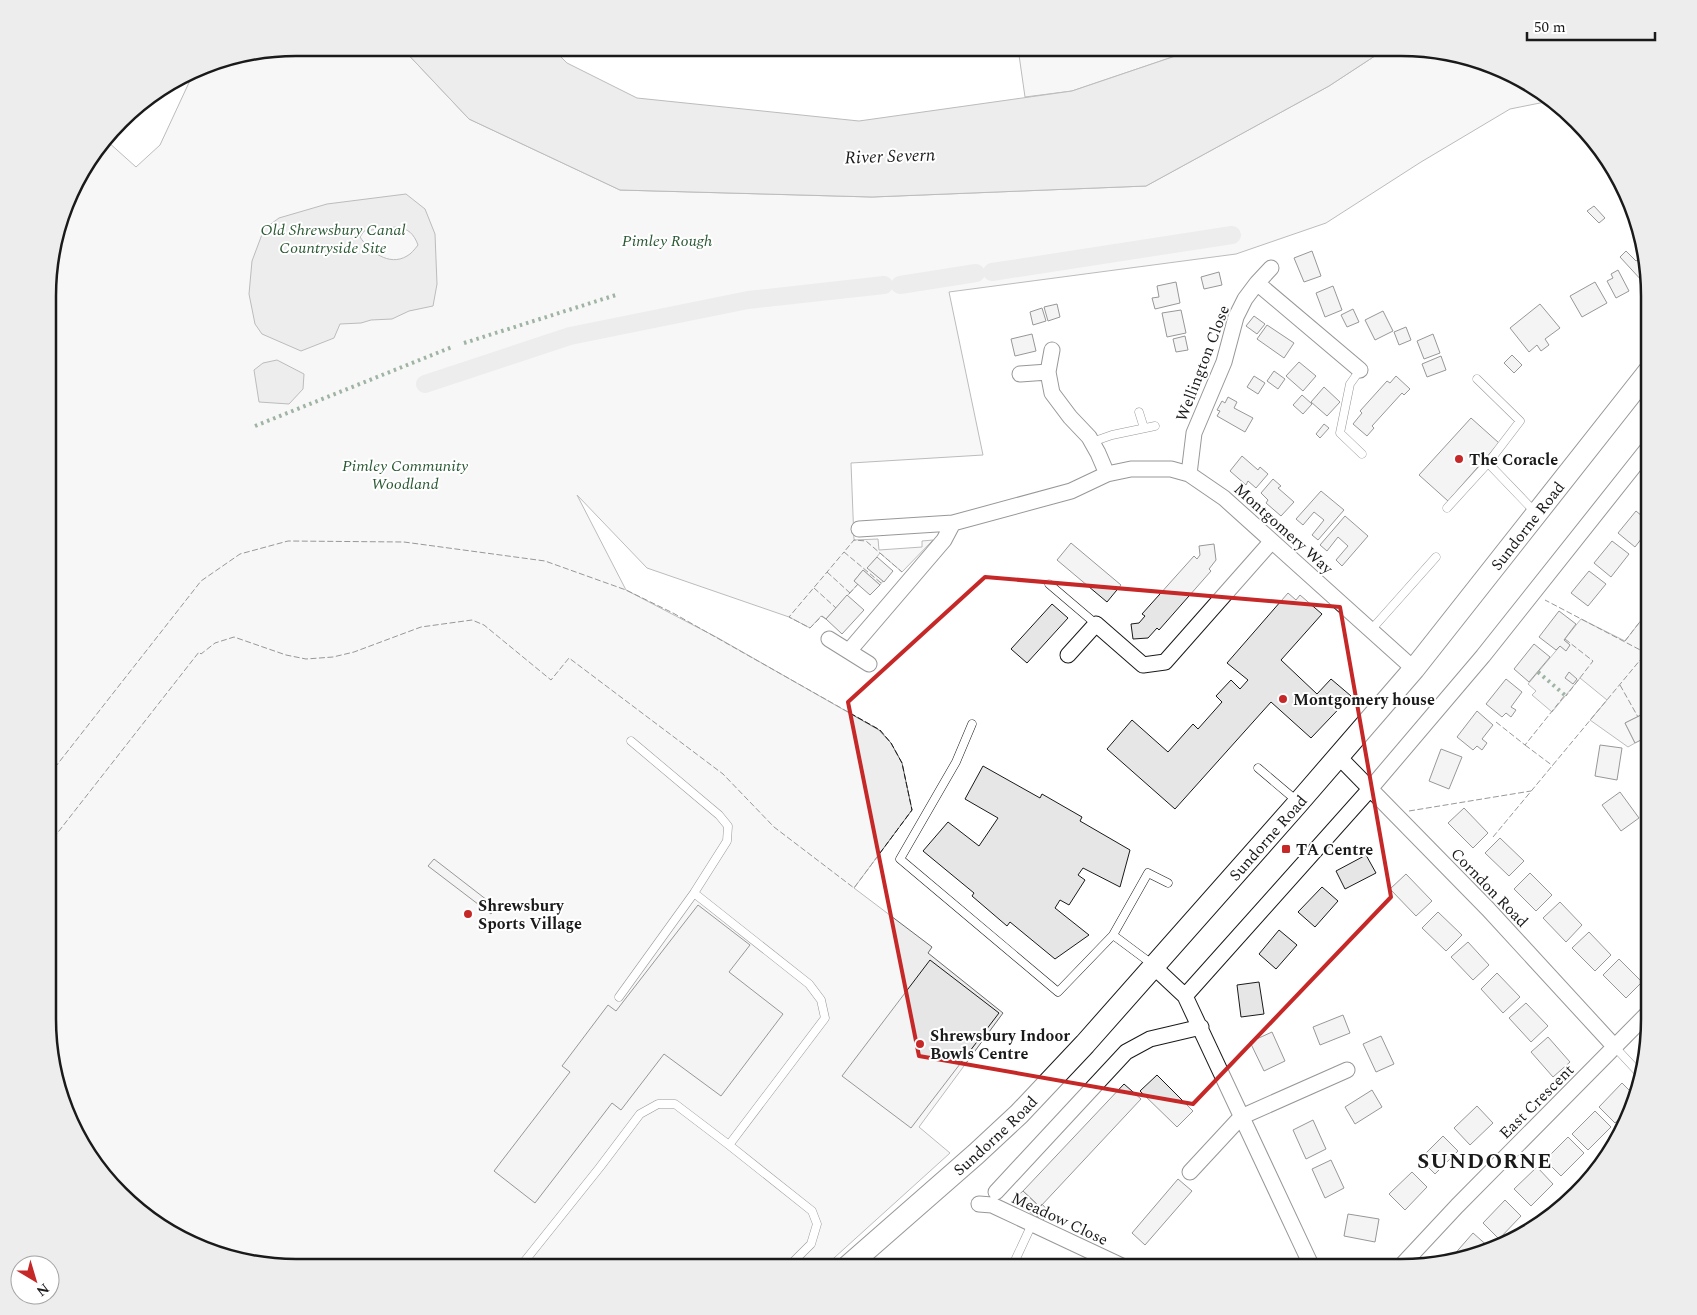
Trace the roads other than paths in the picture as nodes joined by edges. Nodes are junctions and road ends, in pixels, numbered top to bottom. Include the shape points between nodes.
1 (1270, 268) dead end
2 (1257, 283) junction
3 (1052, 350) dead end
4 (1360, 370) joint
5 (1048, 372) junction
6 (1020, 374) dead end
7 (1477, 379) dead end
8 (1641, 382) edge
9 (1139, 412) dead end
10 (1155, 426) dead end
11 (1144, 428) junction
12 (1092, 442) junction
13 (1362, 454) dead end
14 (1641, 457) edge
15 (1488, 463) junction
16 (1108, 474) junction
17 (1189, 474) junction
18 (1447, 508) dead end
19 (1538, 514) junction
20 (953, 523) junction
21 (859, 529) dead end
22 (1272, 541) junction
23 (1436, 557) dead end
24 (1049, 584) dead end
25 (1096, 624) junction
26 (1371, 630) junction
27 (829, 639) dead end
28 (849, 651) junction
29 (1068, 655) dead end
30 (869, 664) dead end
31 (1414, 669) junction
32 (972, 724) dead end
33 (631, 740) dead end
34 (1338, 756) junction
35 (1258, 768) dead end
36 (1370, 789) junction
37 (1299, 802) junction
38 (1168, 883) dead end
39 (694, 893) junction
40 (1113, 935) junction
41 (1154, 966) junction
42 (1185, 996) junction
43 (619, 997) dead end
44 (1641, 1020) edge
45 (1200, 1027) junction
46 (1614, 1046) junction
47 (1635, 1069) edge
48 (1347, 1070) dead end
49 (1241, 1117) junction
50 (729, 1145) junction
51 (1190, 1172) dead end
52 (996, 1192) dead end
53 (979, 1204) dead end
54 (1032, 1224) junction
55 (1409, 1258) edge
56 (526, 1259) edge
57 (796, 1259) edge
58 (856, 1259) edge
59 (1016, 1259) edge
60 (1107, 1259) edge
61 (1308, 1259) edge

1 - 2 street, Wellington Close
2 - 4 street
2 - 17 street, Wellington Close via 1236,317 1224,362 1194,433
3 - 5 street
4 - 13 lane via 1350,384 1340,433
5 - 6 street
5 - 12 street via 1052,393
7 - 15 lane via 1520,421
8 - 19 main road, Sundorne Road
9 - 11 lane
10 - 11 lane
11 - 12 lane
12 - 16 street
14 - 36 street via 1503,633
15 - 18 lane
15 - 19 lane
16 - 17 street, Montgomery Way via 1151,468
16 - 20 street, Montgomery Way via 1070,491
17 - 22 street, Montgomery Way via 1224,498
19 - 31 main road, Sundorne Road
20 - 21 street, Montgomery Way
20 - 28 street via 944,540
22 - 25 street via 1165,662 1143,664
22 - 26 street, Montgomery Way
23 - 26 lane
24 - 25 lane
25 - 29 street
26 - 31 street, Montgomery Way
27 - 28 street
28 - 30 street
31 - 34 main road, Sundorne Road
32 - 40 lane via 956,762 900,859 1058,992
33 - 39 lane via 720,815 728,826 727,841
34 - 36 street, Corndon Road
34 - 37 main road, Sundorne Road
35 - 37 lane
36 - 42 street
36 - 46 street, Corndon Road via 1488,909
37 - 41 main road, Sundorne Road
38 - 40 lane via 1148,873
39 - 43 lane
39 - 50 lane via 809,984 821,1000 825,1018
40 - 41 lane
41 - 42 street
41 - 58 main road, Sundorne Road via 1019,1114
42 - 45 street
44 - 46 street, East Crescent
45 - 49 street
45 - 52 street via 1150,1039 1126,1052
46 - 47 lane
46 - 55 street, East Crescent
48 - 49 street
49 - 51 street
49 - 61 street
50 - 56 lane via 675,1104 658,1104 640,1114
50 - 57 lane via 812,1212 817,1224 811,1244
53 - 54 street, Meadow Close via 992,1205
54 - 59 lane
54 - 60 street, Meadow Close

